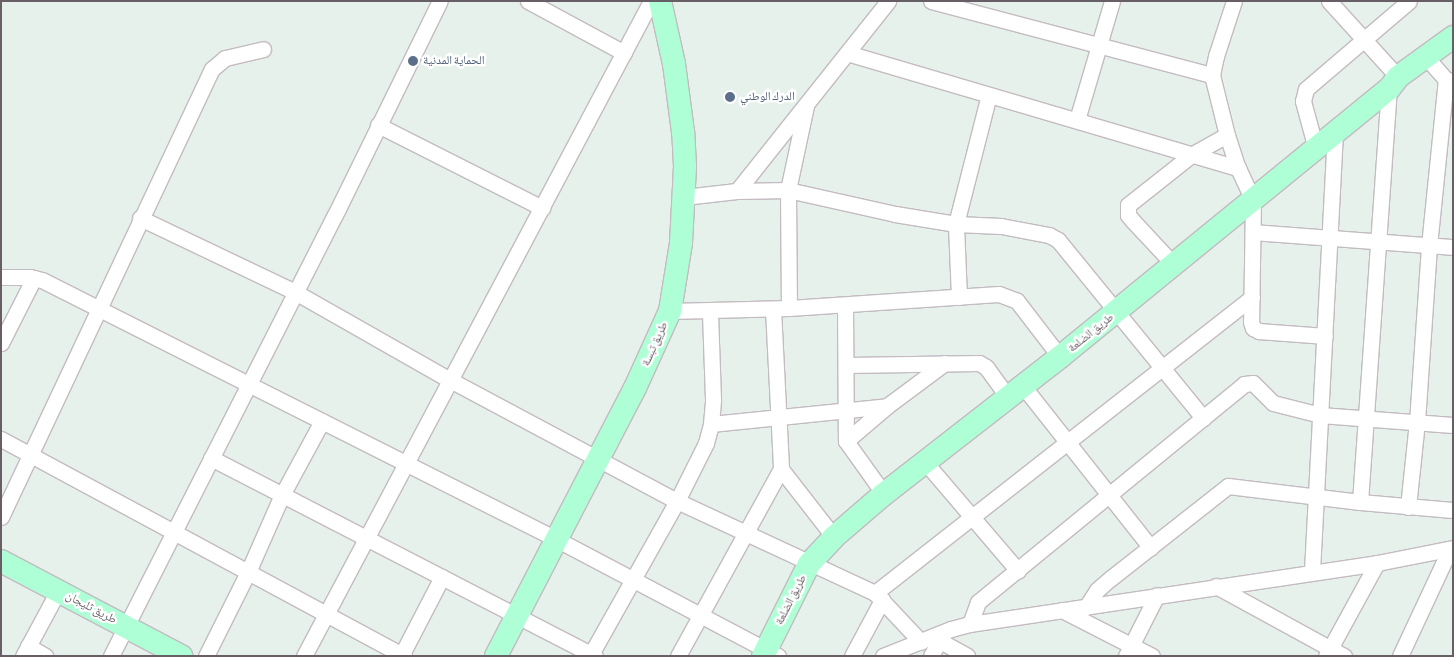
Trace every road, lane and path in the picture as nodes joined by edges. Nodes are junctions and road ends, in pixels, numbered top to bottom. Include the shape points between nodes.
1 (440, 1) edge
2 (651, 1) edge
3 (660, 1) edge
4 (888, 1) edge
5 (931, 1) edge
6 (1112, 1) edge
7 (1234, 1) edge
8 (1329, 1) edge
9 (1409, 1) edge
10 (533, 2) edge
11 (1453, 37) edge
12 (1365, 40) junction
13 (1098, 47) junction
14 (264, 49) dead end
15 (624, 53) junction
16 (847, 53) junction
17 (1427, 58) junction
18 (1212, 75) junction
19 (1449, 80) edge
20 (1394, 83) junction
21 (989, 95) junction
22 (807, 103) junction
23 (1077, 120) junction
24 (378, 125) junction
25 (1335, 133) junction
26 (1227, 135) junction
27 (1316, 149) junction
28 (1190, 154) junction
29 (1238, 168) junction
30 (788, 190) junction
31 (737, 191) junction
32 (684, 197) junction
33 (1253, 200) junction
34 (542, 208) junction
35 (140, 218) junction
36 (956, 224) junction
37 (1253, 232) junction
38 (1330, 238) junction
39 (1379, 240) junction
40 (1429, 246) junction
41 (1453, 247) edge
42 (1174, 265) junction
43 (1, 277) edge
44 (34, 278) junction
45 (295, 292) junction
46 (958, 297) junction
47 (1252, 297) junction
48 (845, 305) junction
49 (99, 308) junction
50 (789, 308) junction
51 (773, 309) junction
52 (670, 311) junction
53 (710, 311) junction
54 (1116, 312) junction
55 (1325, 336) junction
56 (1, 343) edge
57 (1060, 357) junction
58 (945, 363) junction
59 (846, 365) junction
60 (1162, 366) junction
61 (450, 380) junction
62 (249, 383) junction
63 (1015, 391) junction
64 (887, 406) junction
65 (846, 412) junction
66 (1320, 414) junction
67 (1366, 417) junction
68 (779, 418) junction
69 (1203, 418) junction
70 (322, 421) junction
71 (1418, 422) junction
72 (711, 424) junction
73 (1453, 425) edge
74 (1, 440) edge
75 (846, 441) junction
76 (1066, 442) junction
77 (30, 455) junction
78 (211, 458) junction
79 (597, 459) junction
80 (925, 462) junction
81 (405, 465) junction
82 (781, 469) junction
83 (884, 494) junction
84 (282, 495) junction
85 (1108, 495) junction
86 (1314, 497) junction
87 (677, 501) junction
88 (1360, 502) junction
89 (1408, 507) junction
90 (1453, 510) edge
91 (1, 517) edge
92 (970, 518) junction
93 (173, 532) junction
94 (745, 532) junction
95 (834, 537) junction
96 (367, 538) junction
97 (556, 540) junction
98 (1151, 548) junction
99 (1451, 548) edge
100 (1, 561) edge
101 (1377, 563) junction
102 (809, 564) junction
103 (1018, 571) junction
104 (1312, 571) junction
105 (248, 572) junction
106 (442, 577) junction
107 (632, 579) junction
108 (1216, 586) junction
109 (58, 591) junction
110 (1157, 595) junction
111 (879, 596) junction
112 (1086, 607) junction
113 (1062, 610) junction
114 (326, 614) junction
115 (700, 615) junction
116 (517, 616) junction
117 (970, 624) junction
118 (126, 627) junction
119 (931, 640) junction
120 (25, 651) edge
121 (1129, 651) edge
122 (1328, 652) edge
123 (769, 654) edge
124 (403, 655) edge
125 (592, 655) edge
126 (45, 656) edge
127 (111, 656) edge
128 (181, 656) edge
129 (206, 656) edge
130 (304, 656) edge
131 (496, 656) edge
132 (678, 656) edge
133 (852, 656) edge
134 (883, 656) edge
135 (931, 656) edge
136 (967, 656) edge
137 (1152, 656) edge
138 (1344, 656) edge
139 (1400, 656) edge

1 - 24 street
2 - 15 street
3 - 32 main road, طريق تبسة via 674,64 683,132
4 - 16 street
5 - 13 street
6 - 13 street
7 - 18 street
8 - 12 street
9 - 12 street
10 - 15 street
11 - 17 main road, طريق الضلعة
12 - 20 street
12 - 27 street via 1306,89 1303,101
13 - 18 street
13 - 23 street
14 - 35 street via 225,58 212,69
15 - 34 street
16 - 21 street
16 - 22 street
17 - 19 street
17 - 20 main road, طريق الضلعة
18 - 26 street
19 - 40 street
20 - 25 main road, طريق الضلعة
20 - 39 street
21 - 23 street
21 - 36 street
22 - 30 street
22 - 31 street
23 - 28 street
24 - 34 street
24 - 45 street
25 - 27 main road, طريق الضلعة
25 - 38 street
26 - 28 street
26 - 29 street
27 - 33 main road, طريق الضلعة
28 - 29 street
28 - 42 street via 1128,205 1128,215
29 - 33 street
30 - 31 street
30 - 36 street
30 - 50 street
31 - 32 street
32 - 52 main road, طريق تبسة via 681,243
33 - 37 street
33 - 42 main road, طريق الضلعة
34 - 61 street
35 - 45 street
35 - 49 street
36 - 46 street
36 - 54 street via 1001,226 1049,235 1058,240
37 - 38 street
37 - 47 street
38 - 39 street
38 - 55 street
39 - 40 street
39 - 67 street
40 - 41 street
40 - 71 street
42 - 54 main road, طريق الضلعة
43 - 44 street
44 - 49 street
44 - 56 street
45 - 61 street
45 - 62 street
46 - 48 street
46 - 57 street via 998,294 1018,301
47 - 55 street via 1251,322 1258,331
47 - 60 street
48 - 50 street
48 - 59 street
49 - 62 street
49 - 77 street
50 - 51 street
51 - 53 street
51 - 68 street
52 - 53 street
52 - 79 main road, طريق تبسة via 635,388
53 - 72 street
54 - 57 main road, طريق الضلعة
54 - 60 street
55 - 66 street
57 - 63 main road, طريق الضلعة
58 - 59 street
58 - 63 street via 983,364
58 - 64 street
59 - 65 street
60 - 69 street
60 - 76 street
61 - 79 street
61 - 81 street
62 - 70 street
62 - 78 street
63 - 76 street
63 - 80 main road, طريق الضلعة
64 - 65 street
64 - 75 street
65 - 68 street
65 - 75 street
66 - 67 street
66 - 69 street via 1273,403 1249,382
66 - 86 street
67 - 71 street
67 - 88 street
68 - 72 street
68 - 82 street
69 - 85 street
70 - 81 street
70 - 84 street
71 - 73 street
71 - 89 street
72 - 87 street via 706,443
74 - 77 street
75 - 83 street
76 - 85 street
76 - 92 street
77 - 91 street
77 - 93 street
78 - 84 street
78 - 93 street
79 - 87 street
79 - 97 main road, طريق تبسة
80 - 83 main road, طريق الضلعة
80 - 92 street
81 - 96 street
81 - 97 street
82 - 94 street
82 - 95 street
83 - 95 main road, طريق الضلعة
84 - 96 street
84 - 105 street
85 - 98 street
85 - 103 street
86 - 88 street
86 - 98 street via 1228,486
86 - 104 street
87 - 94 street
87 - 107 street
88 - 89 street
89 - 90 street
92 - 103 street
92 - 111 street
93 - 105 street
93 - 118 street
94 - 102 street
94 - 115 street
95 - 102 main road, طريق الضلعة
96 - 106 street
96 - 114 street
97 - 107 street
97 - 116 main road, طريق تبسة
98 - 112 street via 1098,590
99 - 101 street
99 - 139 street
100 - 109 main road, طريق ثليجان
101 - 104 street
101 - 122 street
102 - 111 street
102 - 123 main road, طريق الضلعة
103 - 117 street via 978,602
104 - 108 street
105 - 114 street
105 - 129 street
106 - 116 street
106 - 124 street
107 - 115 street
107 - 125 street
108 - 110 street
108 - 122 street
109 - 118 main road, طريق ثليجان
109 - 120 street
110 - 112 street
110 - 121 street
111 - 119 street
111 - 133 street
112 - 113 street
113 - 117 street
113 - 121 street
114 - 124 street
114 - 130 street
115 - 123 street
115 - 132 street
116 - 125 street
116 - 131 main road, طريق تبسة
117 - 119 street
118 - 127 street
118 - 128 main road, طريق ثليجان
119 - 134 street
119 - 135 street
119 - 136 street
120 - 126 street
121 - 137 street
122 - 138 street

